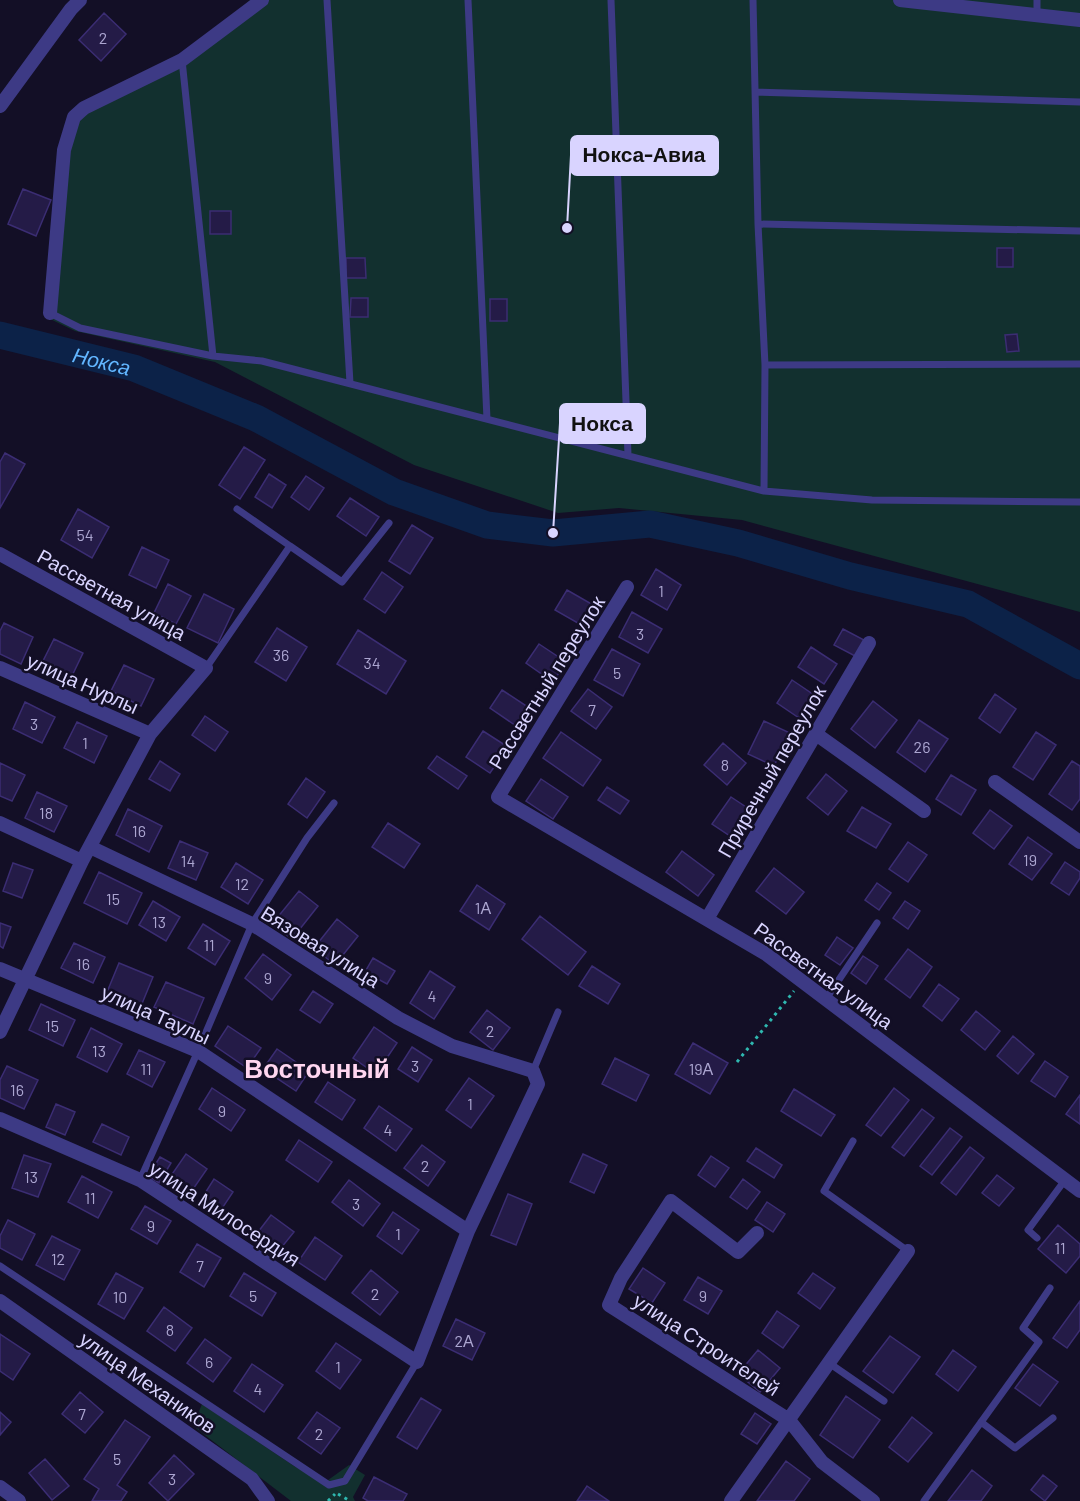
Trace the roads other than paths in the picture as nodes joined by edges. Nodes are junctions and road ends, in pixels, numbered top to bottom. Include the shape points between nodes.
1 (80, 0) edge
2 (262, 0) edge
3 (327, 0) edge
4 (468, 0) edge
5 (611, 0) edge
6 (753, 0) edge
7 (900, 0) edge
8 (1037, 0) edge
9 (1037, 16) junction
10 (1080, 20) edge
11 (182, 60) junction
12 (755, 92) junction
13 (1080, 102) edge
14 (0, 106) edge
15 (758, 224) junction
16 (1080, 231) edge
17 (50, 313) joint
18 (213, 356) junction
19 (1080, 364) edge
20 (765, 365) junction
21 (350, 383) junction
22 (487, 419) junction
23 (628, 455) junction
24 (764, 491) junction
25 (1080, 502) edge
26 (237, 509) dead end
27 (389, 523) dead end
28 (290, 546) junction
29 (0, 554) edge
30 (627, 587) dead end
31 (869, 642) dead end
32 (0, 668) edge
33 (206, 668) junction
34 (150, 734) junction
35 (816, 734) junction
36 (995, 782) dead end
37 (498, 797) joint
38 (334, 803) dead end
39 (924, 812) dead end
40 (0, 823) edge
41 (1080, 842) edge
42 (90, 847) junction
43 (82, 861) junction
44 (707, 919) junction
45 (877, 923) dead end
46 (252, 924) junction
47 (0, 969) edge
48 (24, 980) junction
49 (826, 999) junction
50 (558, 1012) dead end
51 (0, 1032) edge
52 (198, 1051) junction
53 (533, 1071) junction
54 (0, 1119) edge
55 (853, 1141) dead end
56 (140, 1180) junction
57 (1065, 1180) junction
58 (1080, 1191) edge
59 (468, 1231) junction
60 (757, 1233) dead end
61 (1037, 1238) dead end
62 (908, 1251) joint
63 (0, 1266) edge
64 (1050, 1288) dead end
65 (0, 1301) edge
66 (417, 1362) junction
67 (829, 1363) junction
68 (884, 1401) dead end
69 (1053, 1418) dead end
70 (789, 1420) junction
71 (981, 1422) junction
72 (0, 1487) edge
73 (19, 1501) edge
74 (268, 1501) edge
75 (731, 1501) edge
76 (873, 1501) edge
77 (924, 1501) edge

1 - 14 street
2 - 11 street
3 - 21 lane
4 - 22 lane
5 - 23 lane
6 - 12 lane
7 - 9 street
8 - 9 lane
9 - 10 street
11 - 17 street via 84,108 74,117 64,150
11 - 18 lane
12 - 13 lane
12 - 15 lane
15 - 16 lane
15 - 20 lane
17 - 18 lane via 80,327
18 - 21 lane via 262,361
19 - 20 lane
20 - 24 lane
21 - 22 lane
22 - 23 lane
23 - 24 lane
24 - 25 lane via 872,500
26 - 28 lane
27 - 28 lane via 342,582
28 - 33 lane
29 - 33 street, Рассветная улица
30 - 37 street, Рассветный переулок
31 - 35 street, Приречный переулок
32 - 34 street, улица Нурлы
33 - 34 street
34 - 42 street
35 - 39 street
35 - 44 street, Приречный переулок
36 - 41 street
37 - 44 street, Рассветная улица
38 - 46 lane
40 - 43 street
42 - 43 street
42 - 46 street, Вязовая улица
43 - 48 street
44 - 49 street, Рассветная улица via 766,954
45 - 49 lane
46 - 52 lane
46 - 53 street, Вязовая улица via 398,1018 452,1046
47 - 48 street, улица Таулы
48 - 51 street
48 - 52 street, улица Таулы
49 - 57 street, Рассветная улица
50 - 53 lane
52 - 56 lane
52 - 59 street, улица Таулы
53 - 59 street via 538,1084
54 - 56 street, улица Милосердия
55 - 62 lane via 824,1191
56 - 66 street, улица Милосердия
57 - 58 street, Рассветная улица
57 - 61 lane via 1028,1230
59 - 66 street
60 - 70 street, улица Строителей via 738,1252 670,1201 621,1278 609,1305
62 - 67 street
63 - 66 lane via 329,1485 345,1481
64 - 71 lane via 1023,1328 1039,1342
65 - 74 street, улица Механиков via 252,1479
67 - 68 lane
67 - 70 street
69 - 71 lane via 1015,1448
70 - 75 street
70 - 76 street, улица Строителей via 822,1461
71 - 77 lane
72 - 73 street

